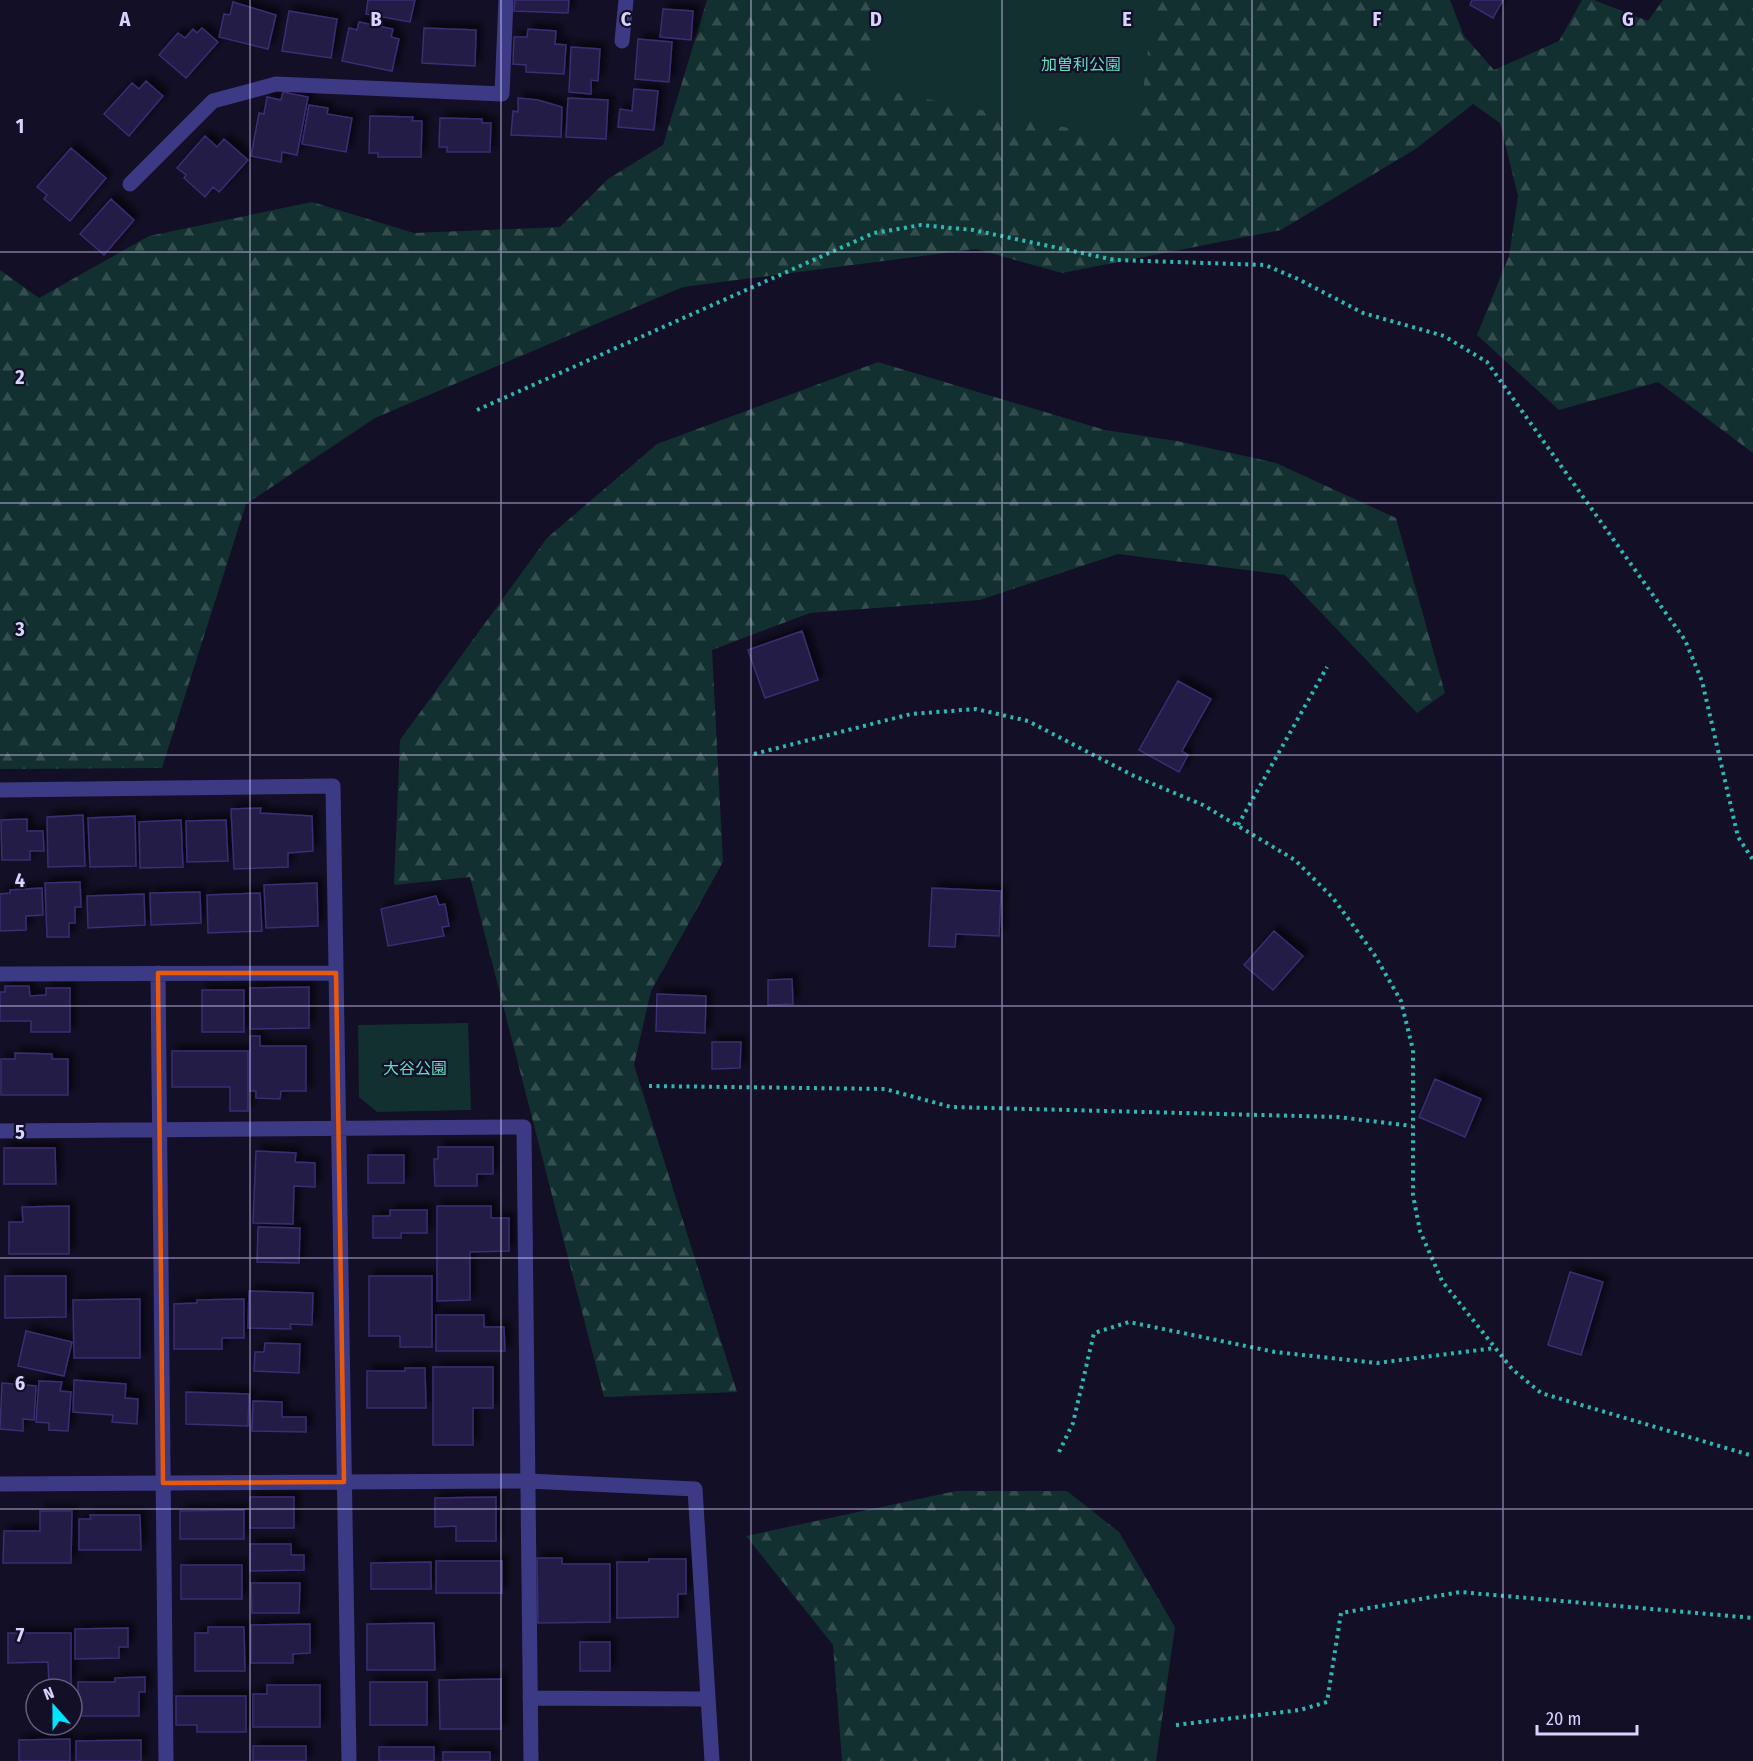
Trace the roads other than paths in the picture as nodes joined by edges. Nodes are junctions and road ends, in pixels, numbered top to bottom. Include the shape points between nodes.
1 (506, 0) edge
2 (626, 0) edge
3 (622, 41) dead end
4 (130, 184) dead end
5 (0, 790) edge
6 (158, 973) junction
7 (336, 973) junction
8 (0, 974) edge
9 (339, 1128) junction
10 (159, 1130) junction
11 (0, 1131) edge
12 (528, 1481) junction
13 (344, 1482) junction
14 (163, 1483) junction
15 (0, 1484) edge
16 (530, 1698) junction
17 (706, 1699) junction
18 (166, 1761) edge
19 (349, 1761) edge
20 (531, 1761) edge
21 (712, 1761) edge

1 - 4 street via 502,94 276,84 213,101
2 - 3 street
5 - 7 street via 333,786
6 - 7 street
6 - 8 street
6 - 10 street
7 - 9 street
9 - 10 street
9 - 12 street via 524,1127
9 - 13 street
10 - 11 street
10 - 14 street
12 - 13 street
12 - 16 street
12 - 17 street via 695,1489
13 - 14 street
13 - 19 street
14 - 15 street
14 - 18 street
16 - 17 street
16 - 20 street
17 - 21 street

